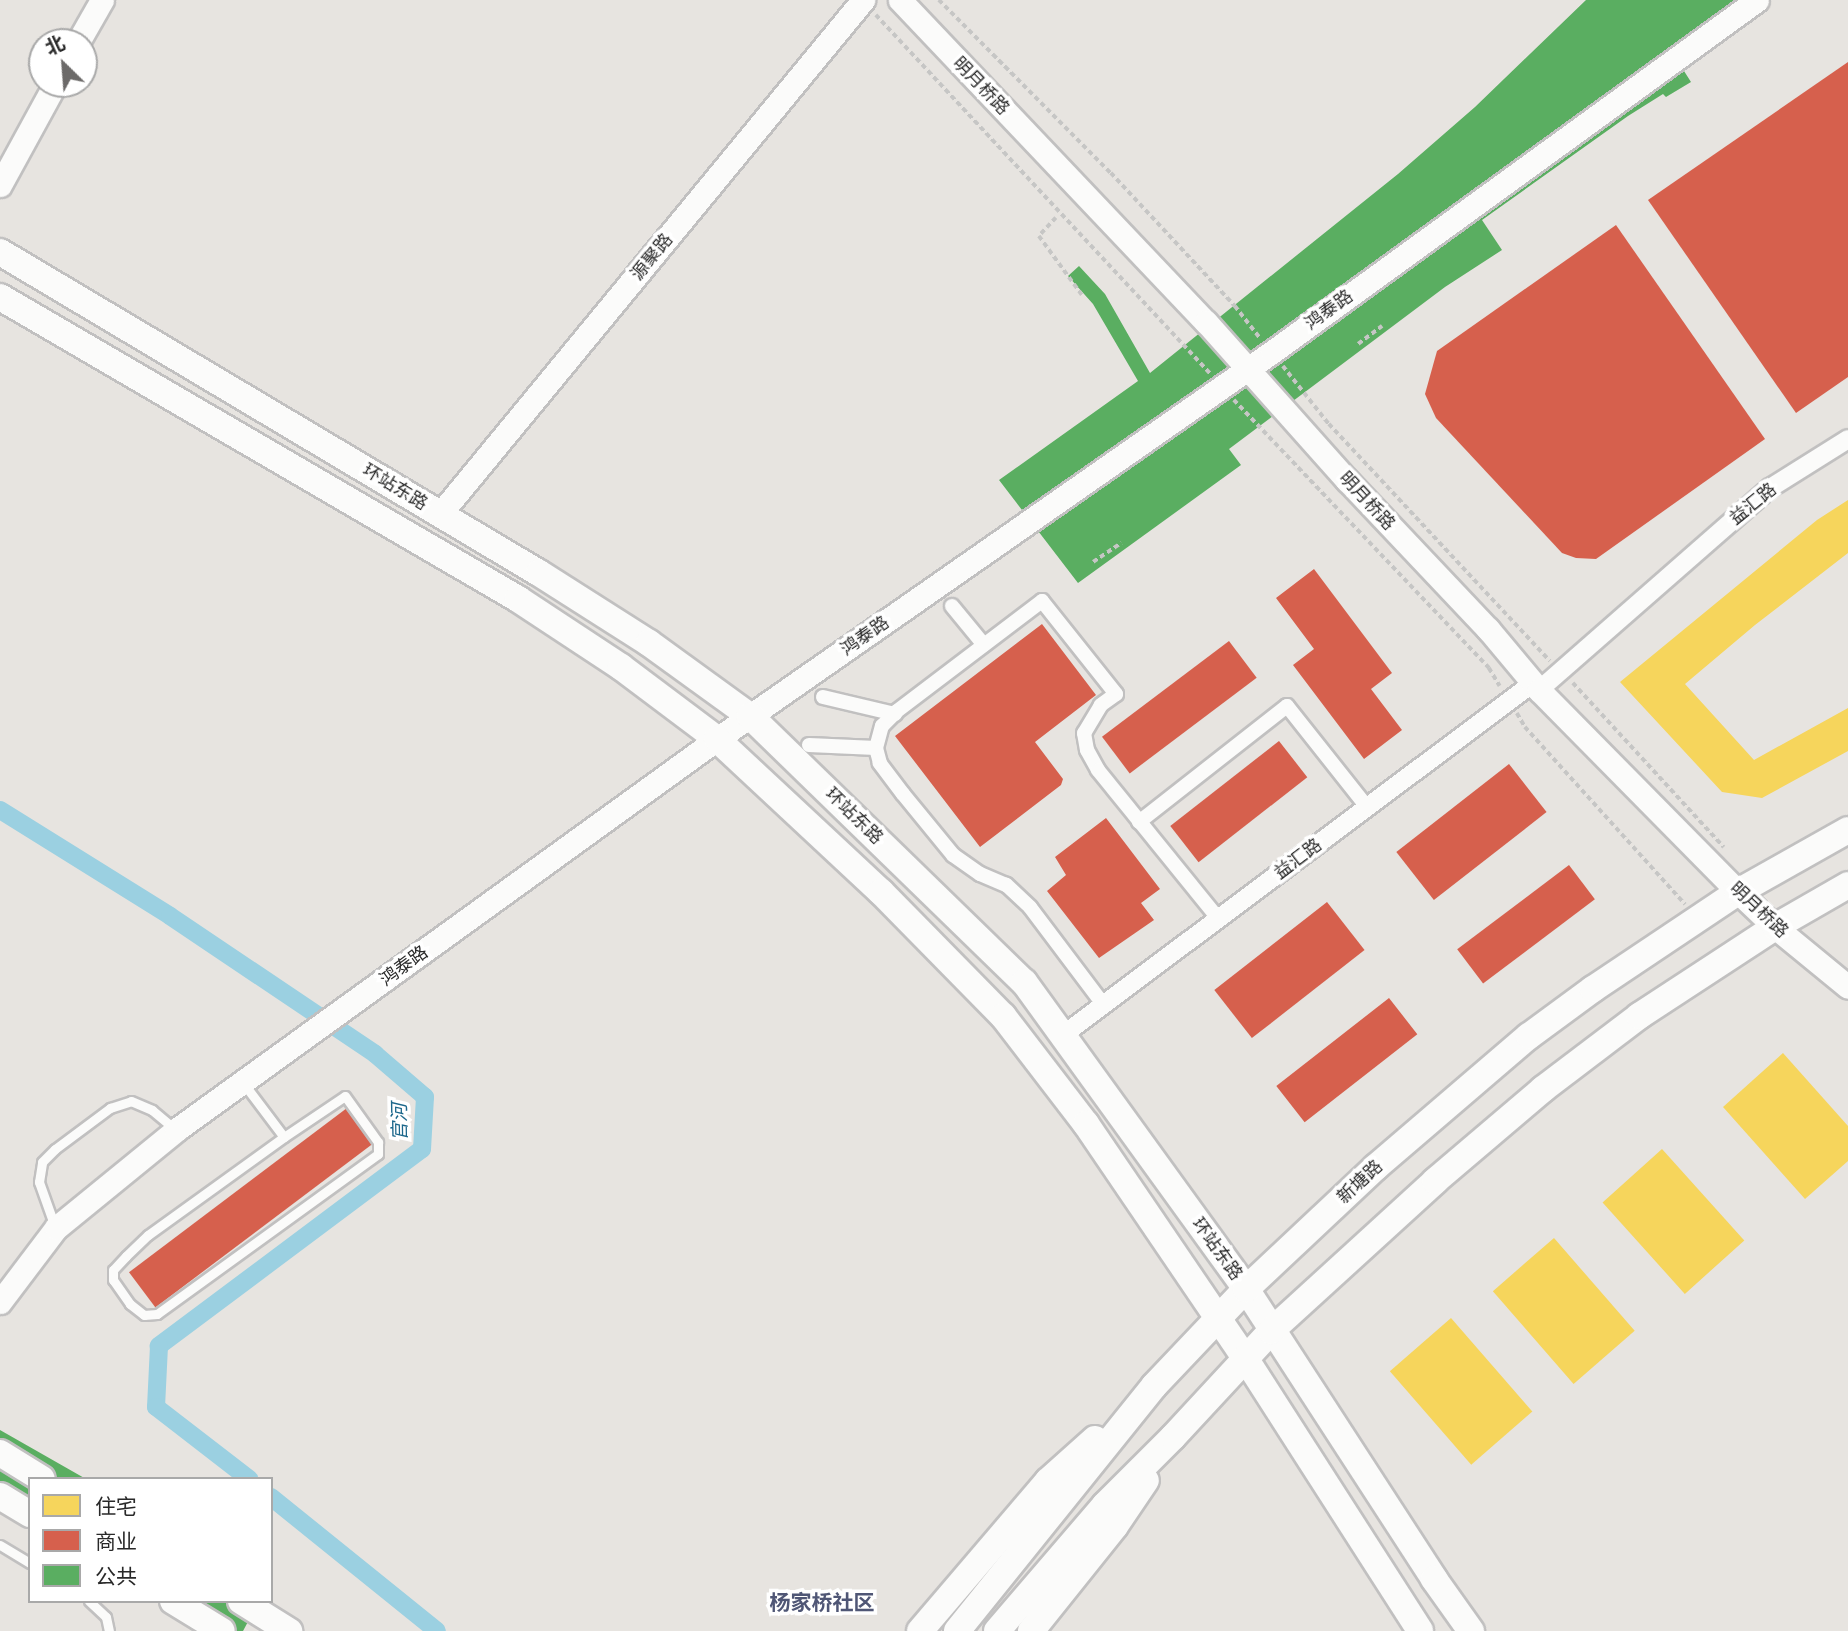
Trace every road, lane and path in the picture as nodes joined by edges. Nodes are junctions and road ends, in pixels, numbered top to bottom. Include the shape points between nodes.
1 (102, 0) edge
2 (863, 0) edge
3 (900, 0) edge
4 (939, 0) edge
5 (1757, 0) edge
6 (86, 28) edge
7 (47, 98) edge
8 (0, 185) edge
9 (1056, 218) dead end
10 (0, 252) edge
11 (1082, 295) dead end
12 (0, 297) edge
13 (1382, 326) dead end
14 (1358, 344) dead end
15 (1272, 352) junction
16 (1247, 370) junction
17 (1222, 387) junction
18 (1848, 439) edge
19 (440, 514) junction
20 (1121, 543) dead end
21 (1093, 562) dead end
22 (952, 606) dead end
23 (984, 645) junction
24 (1560, 670) junction
25 (1536, 686) junction
26 (823, 697) dead end
27 (1509, 701) junction
28 (895, 714) junction
29 (750, 716) junction
30 (717, 738) junction
31 (809, 745) dead end
32 (876, 748) junction
33 (1367, 807) junction
34 (1139, 821) junction
35 (1848, 830) edge
36 (1731, 855) dead end
37 (1848, 885) edge
38 (1738, 892) junction
39 (1218, 918) junction
40 (1698, 919) junction
41 (1775, 927) junction
42 (1848, 987) edge
43 (1103, 1004) junction
44 (1063, 1035) junction
45 (243, 1082) junction
46 (176, 1130) junction
47 (284, 1137) junction
48 (56, 1228) junction
49 (1246, 1289) junction
50 (0, 1302) edge
51 (1218, 1319) junction
52 (1271, 1331) junction
53 (1245, 1358) junction
54 (1154, 1386) junction
55 (1173, 1437) junction
56 (0, 1454) edge
57 (39, 1477) edge
58 (0, 1496) edge
59 (28, 1513) edge
60 (0, 1545) edge
61 (28, 1562) edge
62 (91, 1603) edge
63 (176, 1603) edge
64 (244, 1603) edge
65 (109, 1631) edge
66 (222, 1631) edge
67 (289, 1631) edge
68 (920, 1631) edge
69 (957, 1631) edge
70 (997, 1631) edge
71 (1031, 1631) edge
72 (1420, 1631) edge
73 (1471, 1631) edge

1 - 6 street
2 - 17 path
2 - 19 street, 源聚路
3 - 16 street, 明月桥路
4 - 15 path via 1111,173
5 - 15 street, 鸿泰路
7 - 8 street
9 - 11 path via 1039,236
10 - 19 main road, 环站东路
12 - 30 main road, 环站东路 via 518,599
13 - 14 path
15 - 16 street, 鸿泰路
15 - 24 path via 1329,424
16 - 17 street, 鸿泰路
16 - 25 street, 明月桥路
17 - 27 path via 1489,668
17 - 29 street, 鸿泰路
18 - 24 street, 益汇路 via 1770,488
19 - 29 main road, 环站东路 via 649,643
20 - 21 path
22 - 23 street
23 - 28 street
23 - 34 street via 1042,601 1116,694 1101,705 1084,733 1098,770
24 - 25 street, 益汇路
24 - 36 path
25 - 27 street, 益汇路
25 - 38 street, 明月桥路
26 - 28 street
27 - 33 street, 益汇路
27 - 40 path via 1525,727
28 - 32 street via 882,726
29 - 30 street, 鸿泰路
29 - 44 main road, 环站东路 via 1016,975
30 - 45 street, 鸿泰路
30 - 51 main road, 环站东路 via 881,892 1003,1016 1086,1124
31 - 32 street
32 - 43 street via 880,763 953,855 1006,885 1030,907
33 - 34 street via 1287,706
33 - 39 street, 益汇路
34 - 39 street
35 - 38 main road, 新塘路
37 - 41 main road
38 - 40 main road, 新塘路
38 - 41 street, 明月桥路
39 - 43 street, 益汇路
40 - 49 main road, 新塘路 via 1529,1036 1376,1167
41 - 42 street, 明月桥路
41 - 52 main road via 1639,1016 1543,1089
43 - 44 street, 益汇路
44 - 49 main road, 环站东路
45 - 46 street, 鸿泰路
45 - 47 lane
46 - 48 street, 鸿泰路
46 - 48 lane via 152,1110 131,1101 110,1108 55,1149 42,1162 39,1182
47 - 47 lane via 345,1096 378,1142 378,1154 157,1314 144,1315 130,1304 113,1280 113,1270 125,1256
48 - 50 street, 鸿泰路
49 - 51 main road, 新塘路
49 - 52 main road, 环站东路
51 - 53 main road, 环站东路
51 - 54 main road, 新塘路
52 - 53 main road
52 - 73 main road, 环站东路
53 - 55 main road
53 - 72 main road, 环站东路
54 - 68 main road via 1048,1481
54 - 69 main road, 新塘路
55 - 70 main road via 1105,1505
55 - 71 main road via 1115,1526
56 - 57 main road
58 - 59 main road
60 - 61 lane
62 - 65 lane via 106,1617
63 - 66 main road
64 - 67 main road

